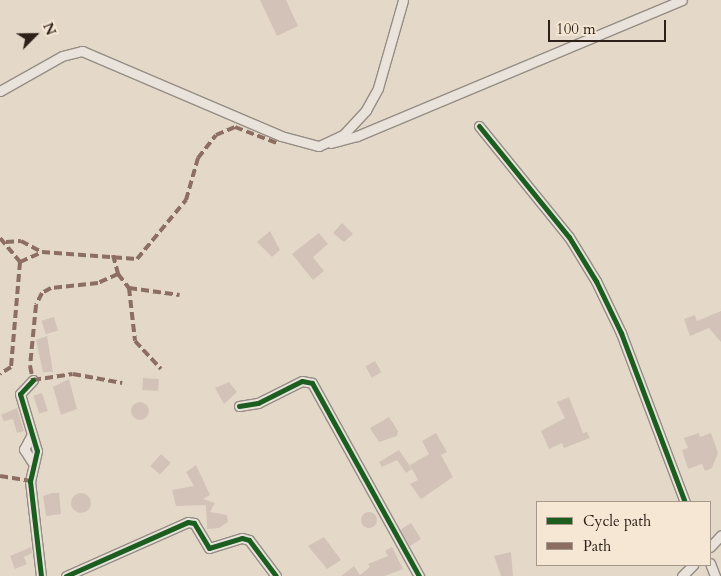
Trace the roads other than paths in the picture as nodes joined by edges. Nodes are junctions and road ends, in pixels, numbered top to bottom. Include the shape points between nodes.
1 (403, 0) edge
2 (682, 0) edge
3 (0, 91) edge
4 (479, 126) dead end
5 (326, 143) junction
6 (33, 380) dead end
7 (239, 406) dead end
8 (685, 501) edge
9 (721, 535) edge
10 (711, 546) edge
11 (692, 566) edge
12 (69, 575) edge
13 (41, 576) edge
14 (276, 576) edge
15 (419, 576) edge
16 (682, 576) edge

1 - 5 street via 378,88 366,110 343,134
2 - 5 street via 357,136
3 - 5 street via 62,56 82,51 281,136 312,146
4 - 8 street via 569,237 596,281 621,333
6 - 13 street via 20,394 31,436 24,449 32,462
7 - 15 street via 258,403 309,381
9 - 10 street
11 - 16 street
12 - 14 street via 190,522 209,548 242,538 249,540

